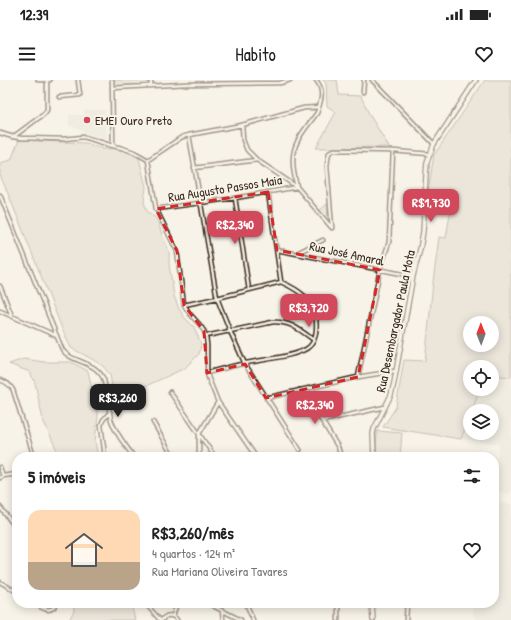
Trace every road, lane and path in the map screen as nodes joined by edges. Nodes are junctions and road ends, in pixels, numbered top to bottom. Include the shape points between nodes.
1 (39, 80) edge
2 (48, 80) edge
3 (78, 80) edge
4 (112, 80) edge
5 (151, 80) edge
6 (186, 80) edge
7 (290, 80) edge
8 (316, 80) edge
9 (364, 80) edge
10 (372, 80) edge
11 (476, 80) edge
12 (186, 84) junction
13 (151, 86) junction
14 (112, 88) junction
15 (363, 92) dead end
16 (59, 97) dead end
17 (319, 108) junction
18 (242, 125) junction
19 (0, 133) edge
20 (189, 135) junction
21 (14, 137) junction
22 (434, 144) junction
23 (113, 146) junction
24 (393, 151) junction
25 (430, 154) junction
26 (148, 160) junction
27 (257, 160) junction
28 (194, 168) junction
29 (297, 187) junction
30 (268, 192) junction
31 (0, 195) edge
32 (235, 198) junction
33 (2, 203) edge
34 (201, 203) junction
35 (156, 209) junction
36 (323, 240) dead end
37 (277, 250) junction
38 (297, 253) junction
39 (380, 270) junction
40 (413, 276) junction
41 (282, 282) junction
42 (0, 286) edge
43 (249, 290) junction
44 (217, 298) junction
45 (184, 305) junction
46 (0, 311) edge
47 (12, 316) junction
48 (230, 331) junction
49 (57, 336) junction
50 (206, 336) junction
51 (314, 340) junction
52 (245, 364) junction
53 (396, 371) junction
54 (207, 373) junction
55 (358, 377) junction
56 (0, 380) edge
57 (299, 390) junction
58 (170, 392) dead end
59 (266, 398) junction
60 (218, 402) junction
61 (386, 406) junction
62 (110, 412) junction
63 (322, 421) junction
64 (153, 422) dead end
65 (199, 434) junction
66 (300, 450) dead end
67 (32, 452) edge
68 (104, 452) edge
69 (130, 452) edge
70 (170, 452) edge
71 (199, 452) edge
72 (211, 452) edge
73 (253, 452) edge
74 (339, 452) edge
75 (374, 452) edge
76 (0, 467) edge
77 (12, 475) edge
78 (1, 477) edge
79 (0, 507) edge
80 (12, 523) edge
81 (0, 582) edge
82 (12, 589) edge
83 (41, 608) edge
84 (53, 608) edge
85 (150, 608) edge
86 (175, 608) edge
87 (216, 608) edge
88 (248, 608) edge
89 (338, 608) edge
90 (372, 608) edge
91 (407, 608) edge
92 (222, 611) junction
93 (173, 616) junction
94 (161, 620) edge
95 (177, 620) edge
96 (223, 620) edge
97 (241, 620) edge
98 (253, 620) edge
99 (338, 620) edge
100 (373, 620) edge
101 (406, 620) edge

1 - 2 street
2 - 21 street via 47,110
3 - 16 street via 80,95
4 - 14 street
5 - 13 street
6 - 12 street
7 - 12 street via 280,83
8 - 17 street via 322,96
9 - 15 street
10 - 22 street
11 - 22 street, Rua Desembargador Paula Mota
12 - 13 street
13 - 14 street
14 - 23 street
17 - 18 street via 304,108
17 - 29 street via 295,147 293,162
18 - 20 street
18 - 27 street via 247,150
19 - 21 street
20 - 26 street
20 - 28 street
21 - 23 street via 84,137
22 - 25 street, Rua Desembargador Paula Mota
23 - 26 street via 134,152
24 - 25 street
24 - 29 street via 334,150 329,153 327,166 332,228
24 - 39 street via 389,242
25 - 40 street, Rua Desembargador Paula Mota via 427,162 423,232
26 - 35 street
27 - 28 street
27 - 29 street
28 - 34 street
29 - 30 street, Rua Augusto Passos Maia
30 - 32 street, Rua Augusto Passos Maia
30 - 37 street
31 - 33 street
32 - 34 street, Rua Augusto Passos Maia
32 - 43 street
33 - 49 street
34 - 35 street, Rua Augusto Passos Maia
34 - 44 street
35 - 45 street via 177,251
36 - 38 street
37 - 38 street, Rua José Amaral
37 - 41 street
38 - 39 street, Rua José Amaral
39 - 40 street, Rua José Amaral
39 - 55 street
40 - 53 street, Rua Desembargador Paula Mota
41 - 43 street
41 - 51 street via 306,297 313,307 316,317
42 - 47 street
43 - 44 street
44 - 45 street
44 - 48 street
45 - 50 street
46 - 47 street
47 - 49 street
48 - 50 street
48 - 51 street via 283,322 291,324
48 - 52 street
49 - 62 street via 64,352 100,373 104,380
50 - 54 street
51 - 52 street via 301,352
52 - 54 street
52 - 59 street
53 - 55 street
53 - 61 street, Rua Desembargador Paula Mota
54 - 60 street
55 - 57 street
56 - 67 street via 10,385 13,390
57 - 59 street
57 - 63 street
58 - 65 street
59 - 66 street
60 - 65 street
60 - 73 street
61 - 63 street
61 - 75 street, Rua Desembargador Paula Mota via 374,429
62 - 68 street via 102,420 101,425
62 - 69 street via 113,426
63 - 74 street
64 - 70 street
65 - 71 street
65 - 72 street
76 - 78 street
77 - 78 street
79 - 80 street
81 - 82 street
83 - 84 street via 44,610
85 - 94 street
86 - 93 street
87 - 92 street
88 - 98 street
89 - 99 street
90 - 100 street
91 - 101 street
92 - 96 street
92 - 97 street
93 - 94 street
93 - 95 street

